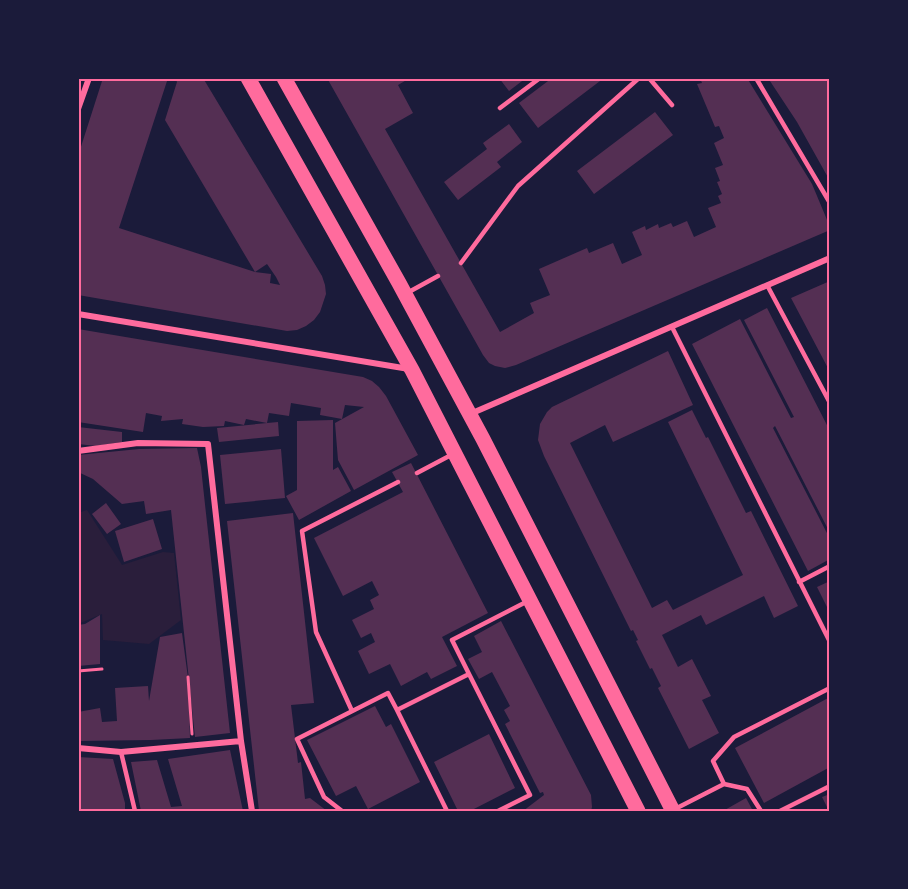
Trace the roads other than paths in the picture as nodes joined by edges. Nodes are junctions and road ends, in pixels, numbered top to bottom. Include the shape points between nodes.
1 (88, 78) edge
2 (248, 78) edge
3 (284, 78) edge
4 (540, 78) edge
5 (639, 78) edge
6 (649, 78) edge
7 (756, 78) edge
8 (672, 105) dead end
9 (500, 108) dead end
10 (78, 109) edge
11 (830, 203) edge
12 (830, 258) edge
13 (461, 263) dead end
14 (438, 276) dead end
15 (767, 285) junction
16 (405, 294) junction
17 (78, 314) edge
18 (672, 327) junction
19 (412, 370) junction
20 (830, 404) edge
21 (470, 414) junction
22 (78, 451) edge
23 (455, 453) junction
24 (417, 473) dead end
25 (398, 482) dead end
26 (830, 566) edge
27 (799, 582) junction
28 (530, 600) junction
29 (830, 642) edge
30 (469, 674) junction
31 (830, 688) edge
32 (397, 710) junction
33 (352, 711) junction
34 (241, 741) junction
35 (78, 748) edge
36 (121, 752) junction
37 (724, 784) junction
38 (830, 786) edge
39 (135, 811) edge
40 (252, 811) edge
41 (342, 811) edge
42 (447, 811) edge
43 (498, 811) edge
44 (638, 811) edge
45 (673, 811) edge
46 (760, 811) edge
47 (780, 811) edge

1 - 10 street
2 - 19 highway
3 - 16 highway
4 - 9 lane
5 - 13 lane via 518,186
6 - 8 lane
7 - 11 lane
12 - 15 street
14 - 16 lane
15 - 18 street
15 - 20 lane
16 - 21 highway
17 - 19 street
18 - 21 street
18 - 27 lane
19 - 23 highway
21 - 45 highway
22 - 34 street via 138,443 208,444
23 - 24 lane
23 - 28 highway
25 - 33 lane via 302,531 316,632
26 - 27 lane
27 - 29 lane
28 - 30 lane via 452,640
28 - 44 highway
30 - 32 lane
30 - 43 lane via 530,795
31 - 37 lane via 734,737 713,761
32 - 33 lane via 388,693
32 - 42 lane
33 - 41 lane via 297,739 324,797
34 - 36 street
34 - 40 street
35 - 36 street
36 - 39 lane
37 - 45 lane
37 - 46 lane via 747,789
38 - 47 lane

